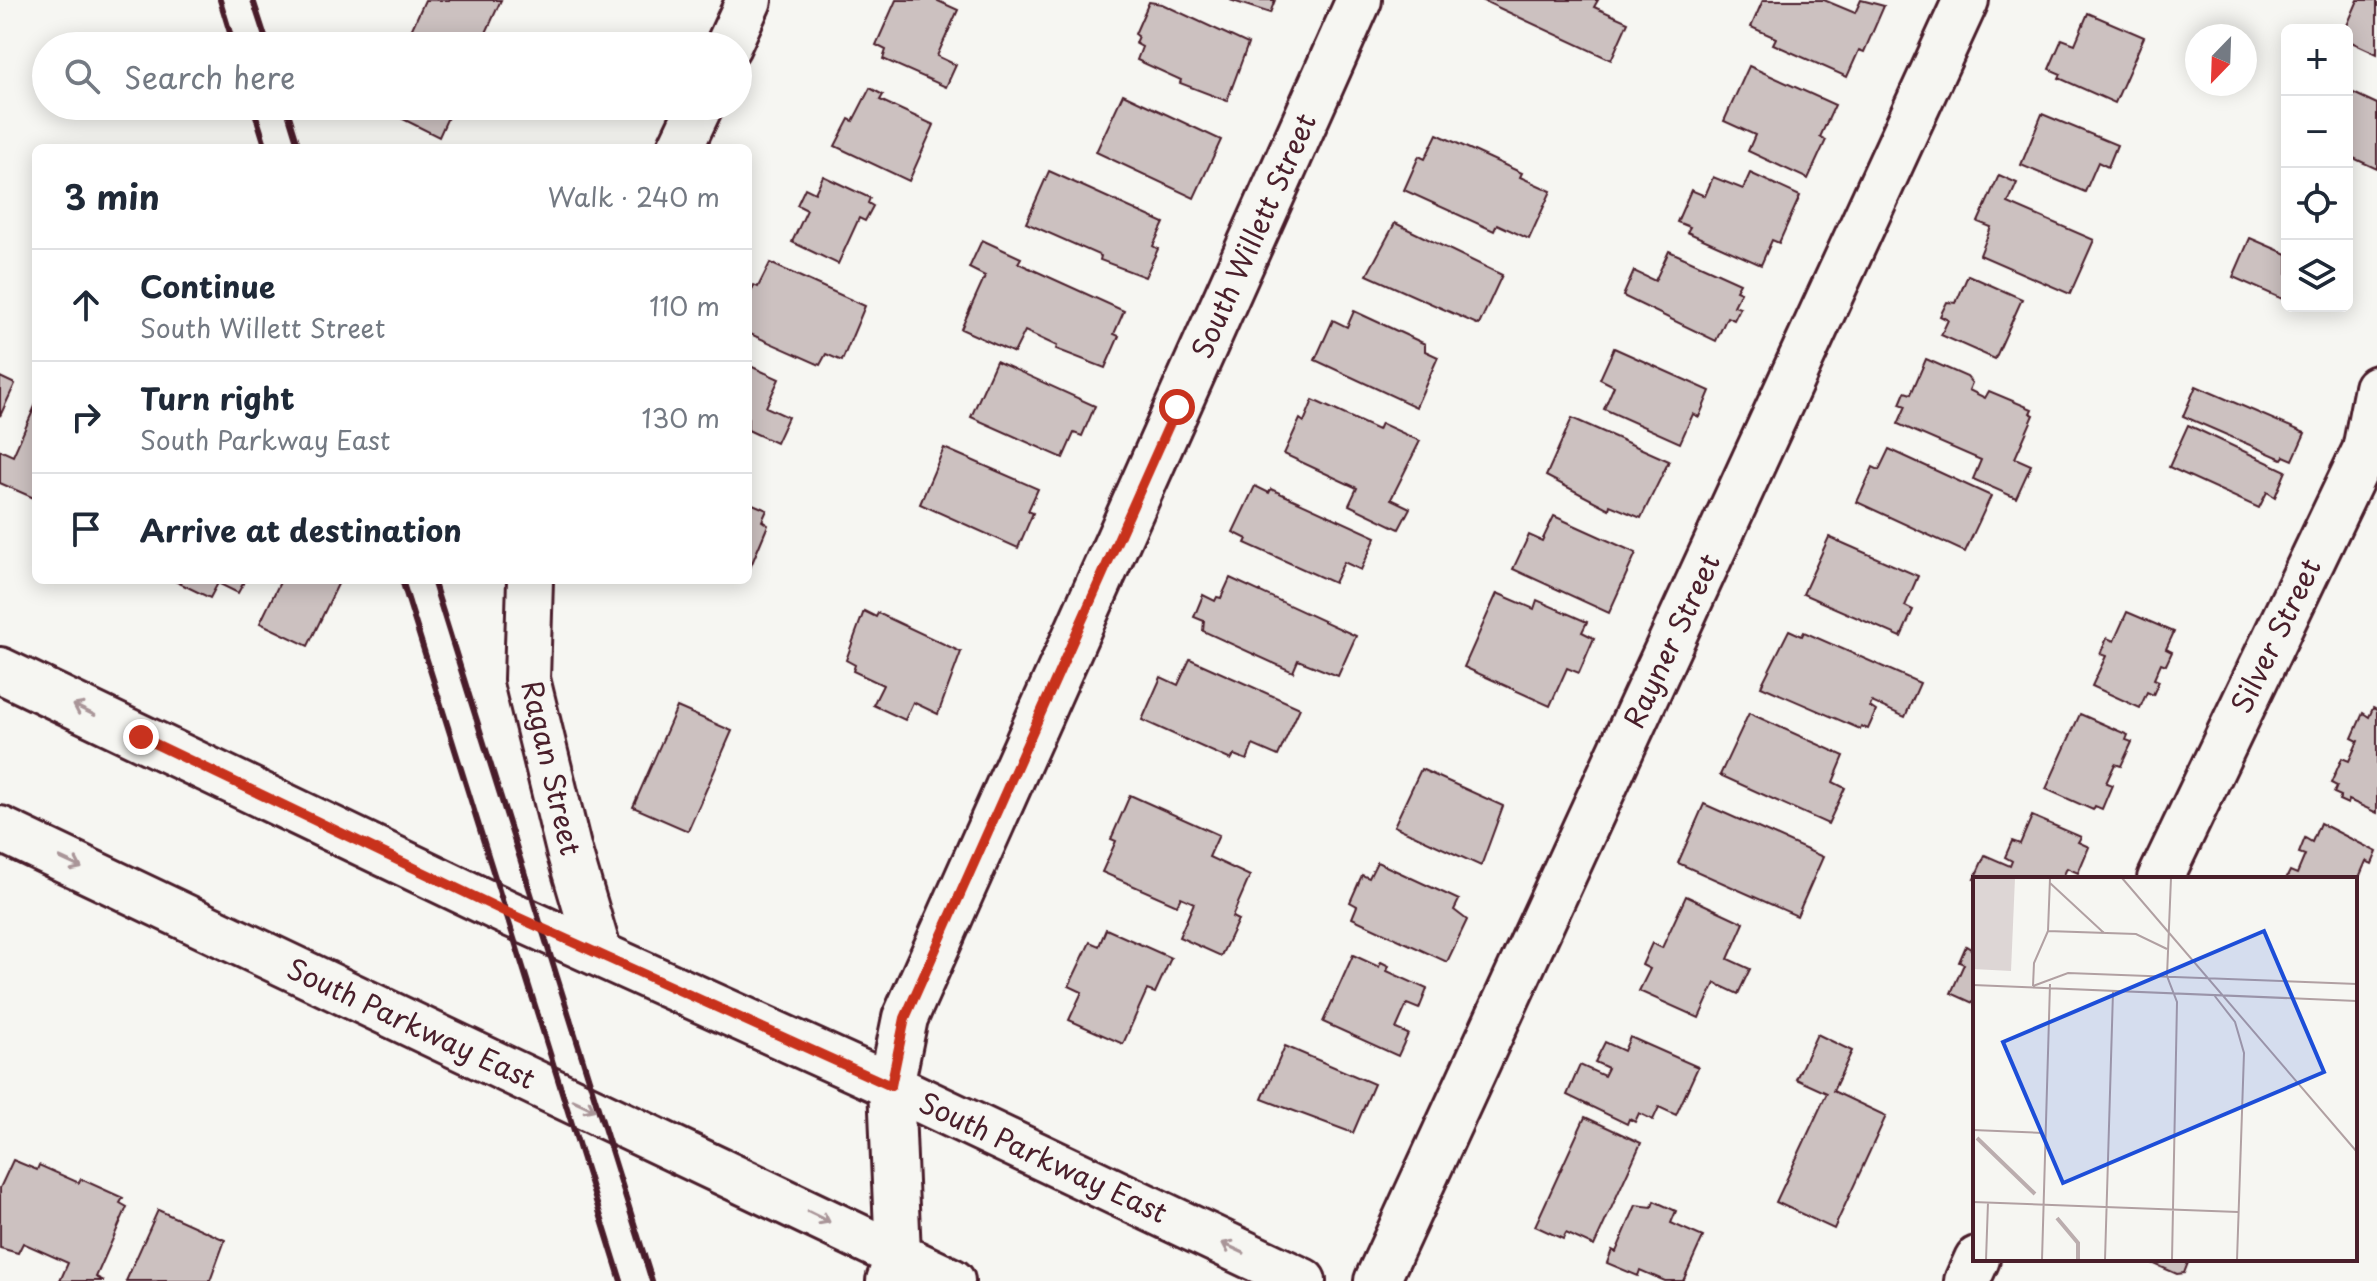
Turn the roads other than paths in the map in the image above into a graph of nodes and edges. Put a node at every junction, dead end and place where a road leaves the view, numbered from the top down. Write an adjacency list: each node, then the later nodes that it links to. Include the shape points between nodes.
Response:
1 (749, 0): 4 (street)
2 (1359, 0): 14 (street, South Willett Street, via 905,1018)
3 (1966, 0): 19 (street, Rayner Street)
4 (734, 32)
5 (693, 120): 6 (street)
6 (682, 144)
7 (2377, 388): 8 (street, Silver Street)
8 (2371, 453): 12 (street, Silver Street)
9 (530, 584): 13 (street, Ragan Street, via 527,679)
10 (0, 670): 13 (street, South Parkway East, one-way to 10)
11 (0, 829): 16 (street, South Parkway East, one-way to 16)
12 (2161, 877)
13 (599, 953): 14 (street, South Parkway East)
14 (891, 1086): 16 (street, South Willett Street); 18 (street, South Parkway East, one-way to 14)
15 (1976, 1261): 20 (street)
16 (893, 1268): 17 (street, South Parkway East)
17 (952, 1281)
18 (1303, 1281)
19 (1377, 1281)
20 (1967, 1281)

